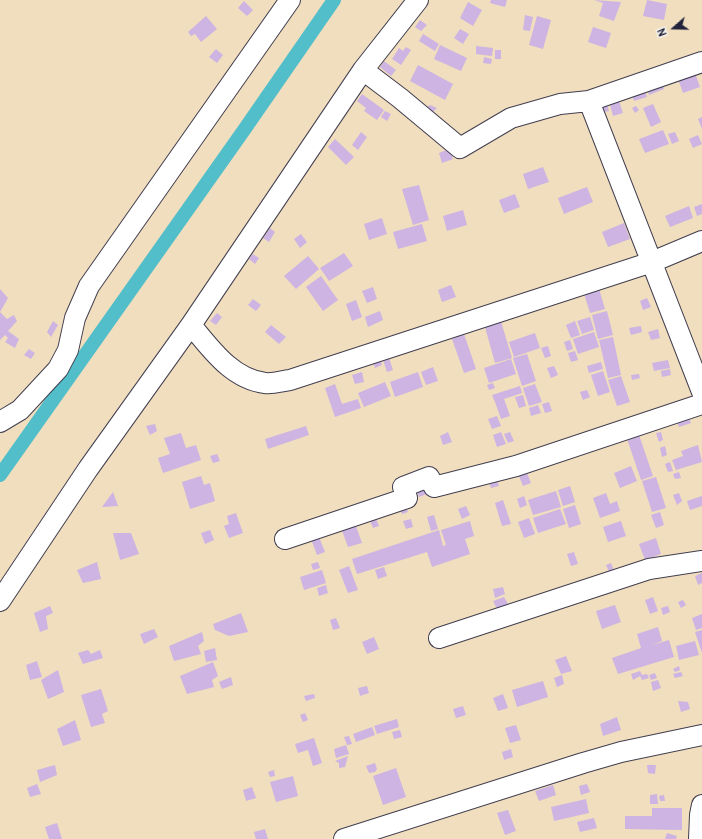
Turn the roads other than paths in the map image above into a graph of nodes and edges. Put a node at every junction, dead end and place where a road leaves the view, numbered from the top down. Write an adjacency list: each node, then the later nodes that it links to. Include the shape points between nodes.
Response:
1 (290, 0): 11 (street, via 89,286 75,318 68,350 58,369 20,410)
2 (418, 0): 4 (street)
3 (702, 62): 5 (street)
4 (363, 70): 5 (street, via 460,148 511,118 560,104); 8 (street)
5 (589, 101): 7 (street)
6 (702, 241): 7 (street)
7 (652, 262): 8 (street, via 290,380 267,384 250,380 223,362); 9 (street)
8 (191, 325): 14 (street, via 88,469)
9 (702, 392)
10 (702, 404): 12 (street, via 516,466 434,487 429,478 403,487 407,498)
11 (0, 422)
12 (284, 539)
13 (702, 561): 15 (street, via 649,569)
14 (0, 601)
15 (439, 638)
16 (702, 735): 18 (street, via 621,752 576,765)
17 (702, 805): 19 (street)
18 (344, 839)
19 (698, 839)

